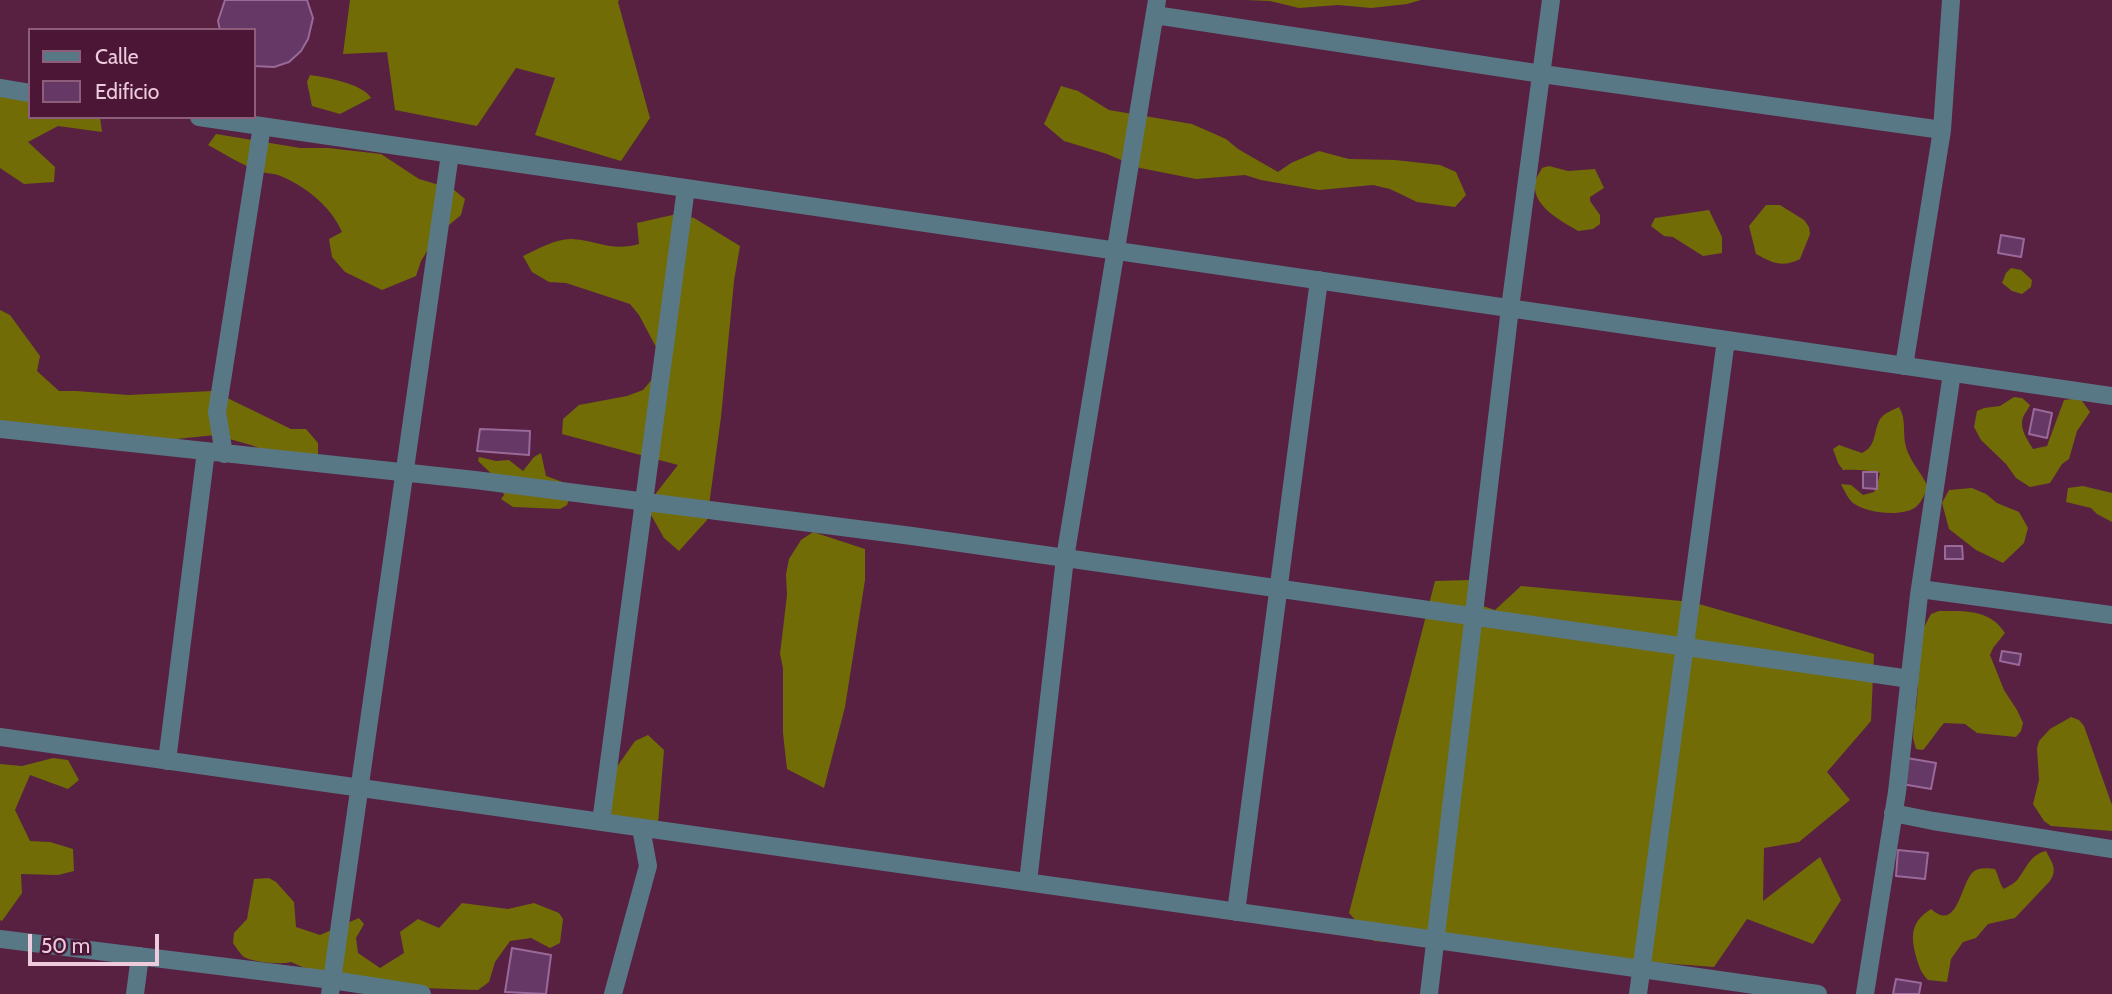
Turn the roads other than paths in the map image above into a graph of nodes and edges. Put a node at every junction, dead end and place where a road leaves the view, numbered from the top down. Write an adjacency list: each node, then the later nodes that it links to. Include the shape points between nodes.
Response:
1 (1551, 0): 4 (street)
2 (1951, 0): 9 (street)
3 (1156, 8): 4 (street); 12 (street)
4 (1542, 74): 9 (street); 14 (street)
5 (0, 88): 6 (street)
6 (28, 93)
7 (213, 119): 8 (street)
8 (262, 126): 10 (street); 21 (street, via 217,412)
9 (1942, 130): 16 (street)
10 (450, 154): 11 (street); 22 (street)
11 (686, 188): 12 (street); 23 (street)
12 (1116, 251): 13 (street); 24 (street)
13 (1320, 281): 14 (street); 25 (street)
14 (1510, 308): 15 (street); 28 (street)
15 (1726, 340): 16 (street); 29 (street)
16 (1904, 366): 17 (street)
17 (1952, 373): 18 (street); 26 (street)
18 (2112, 396)
19 (0, 429): 20 (street)
20 (206, 452): 21 (street); 32 (street)
21 (224, 454): 22 (street)
22 (404, 473): 23 (street); 33 (street)
23 (644, 502): 24 (street); 35 (street)
24 (1065, 558): 25 (street); 38 (street)
25 (1279, 588): 28 (street); 39 (street)
26 (1920, 589): 27 (street); 30 (street)
27 (2112, 615)
28 (1473, 616): 29 (street); 41 (street)
29 (1685, 647): 30 (street); 43 (street)
30 (1910, 679): 34 (street)
31 (0, 737): 32 (street)
32 (167, 761): 33 (street)
33 (359, 788): 35 (street); 44 (street)
34 (1893, 813): 37 (street); 51 (street)
35 (601, 822): 36 (street)
36 (641, 828): 38 (street); 47 (street, via 648,866)
37 (2112, 849)
38 (1028, 882): 39 (street)
39 (1237, 912): 41 (street)
40 (0, 939): 42 (street)
41 (1435, 940): 43 (street); 48 (street)
42 (141, 956): 44 (street); 45 (street)
43 (1642, 969): 49 (street); 50 (street)
44 (331, 987): 46 (street)
45 (135, 994)
46 (422, 994)
47 (613, 994)
48 (1429, 994)
49 (1638, 994)
50 (1818, 994)
51 (1865, 994)

